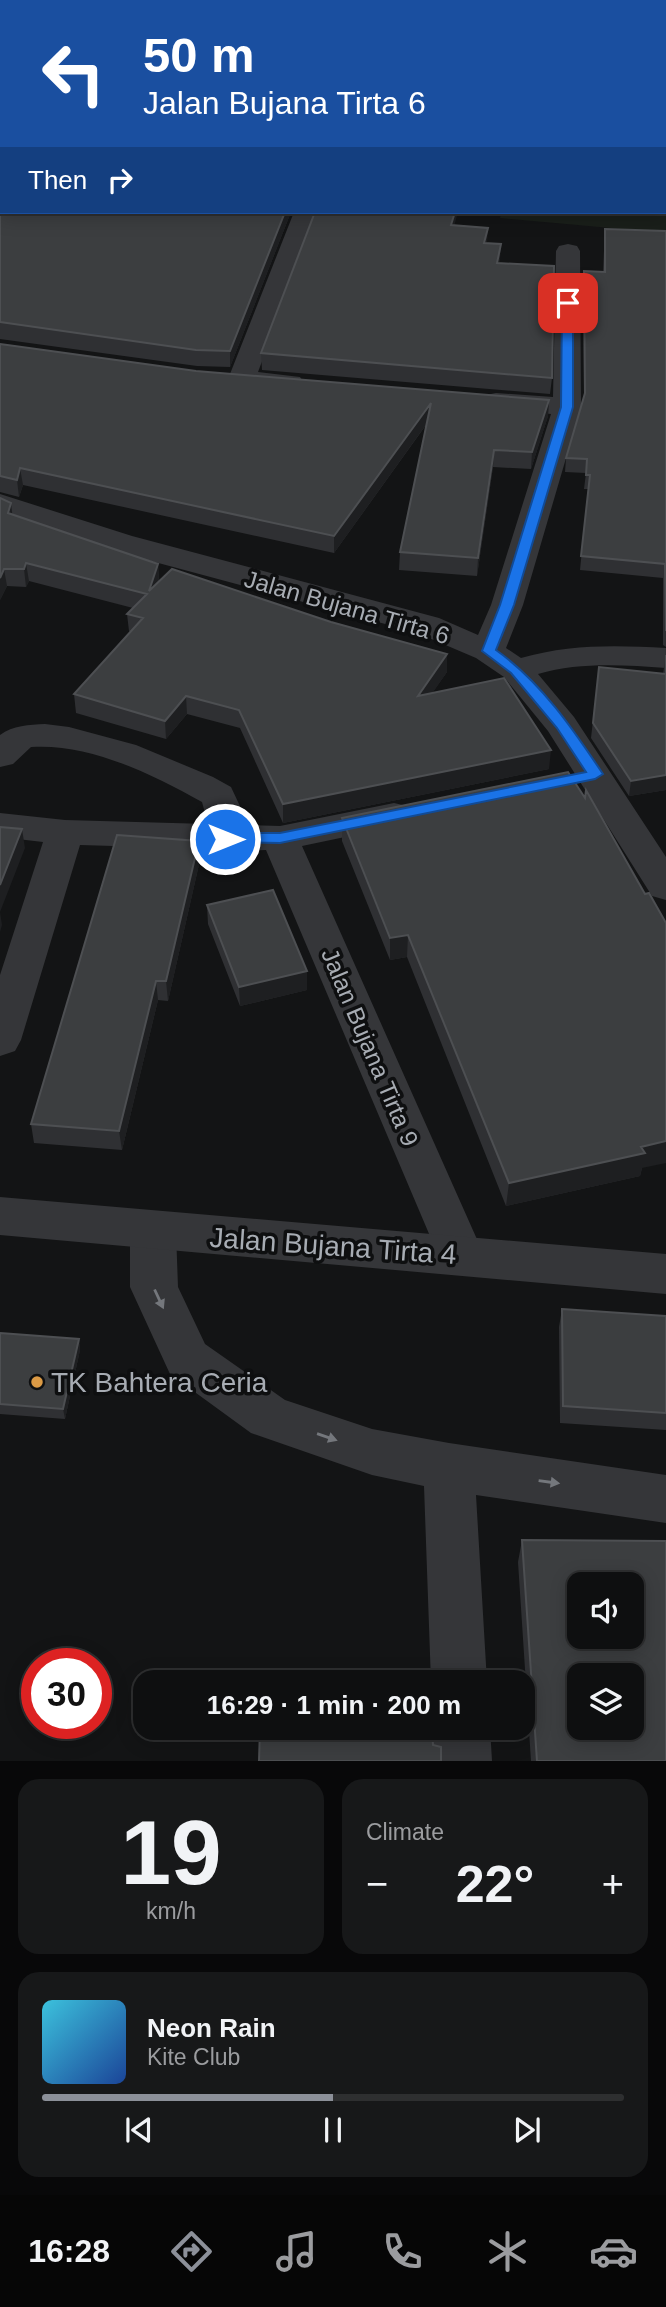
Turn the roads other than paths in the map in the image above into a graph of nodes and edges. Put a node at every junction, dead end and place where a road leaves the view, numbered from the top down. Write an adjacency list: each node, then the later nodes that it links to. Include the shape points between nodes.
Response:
1 (305, 214): 3 (street, via 231,378)
2 (568, 251): 5 (street)
3 (310, 385)
4 (472, 399): 5 (street)
5 (567, 407): 7 (street, via 507,605)
6 (0, 503): 7 (street, Jalan Bujana Tirta 6, via 121,543 427,625)
7 (488, 651): 9 (street, Jalan Bujana Tirta 6)
8 (666, 658): 9 (street, via 557,658)
9 (516, 670): 11 (street, Jalan Bujana Tirta 6)
10 (0, 756): 17 (street, via 21,737 45,734 71,737 141,760 218,795 227,819)
11 (595, 774): 12 (street); 18 (street, Jalan Bujana Tirta 6)
12 (557, 782)
13 (425, 809): 16 (street)
14 (0, 825): 15 (street)
15 (65, 832): 17 (street); 19 (street)
16 (280, 838): 17 (street); 22 (street, Jalan Bujana Tirta 9)
17 (225, 839)
18 (666, 887)
19 (0, 1040)
20 (0, 1216): 21 (street, Jalan Bujana Tirta 4)
21 (153, 1232): 22 (street, Jalan Bujana Tirta 4); 24 (street, one-way to 24, via 154,1287 187,1359 269,1417 372,1452)
22 (461, 1255): 23 (street, Jalan Bujana Tirta 4)
23 (666, 1274)
24 (449, 1467): 25 (street, one-way to 25); 26 (street)
25 (666, 1499)
26 (458, 1670)
27 (462, 1740): 28 (street)
28 (463, 1761)

